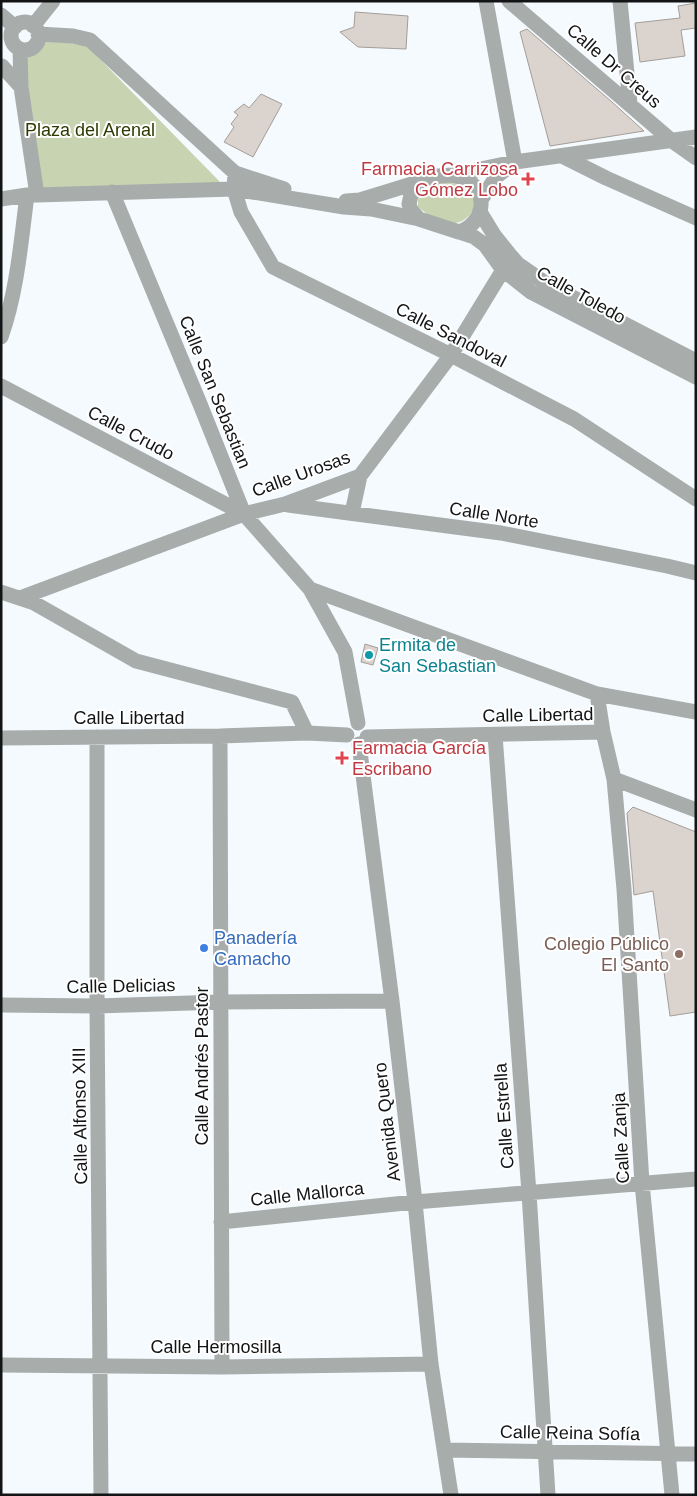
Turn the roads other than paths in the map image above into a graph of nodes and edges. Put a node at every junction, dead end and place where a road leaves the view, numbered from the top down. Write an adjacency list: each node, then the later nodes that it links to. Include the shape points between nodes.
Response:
1 (53, 1): 7 (street)
2 (486, 1): 16 (street)
3 (510, 1): 11 (street, Calle Dr Creus)
4 (620, 1): 11 (street)
5 (1, 15): 6 (street)
6 (15, 27): 7 (street, via 24,23); 8 (street, via 11,35 13,44)
7 (36, 30): 8 (street, via 37,42 32,48); 17 (street, via 90,40)
8 (18, 48): 9 (street); 10 (street)
9 (2, 66): 10 (street)
10 (21, 87): 21 (street)
11 (630, 104): 13 (street, Calle Dr Creus)
12 (696, 137): 13 (street)
13 (672, 141): 14 (street); 15 (street, Calle Dr Creus)
14 (562, 156): 16 (street); 24 (street)
15 (696, 158)
16 (515, 162): 18 (street); 23 (street, via 496,177)
17 (235, 173): 18 (street, via 297,194 340,202 360,200); 19 (street, Calle Sandoval)
18 (445, 176): 23 (street, via 465,178 470,182 477,190); 25 (street, via 411,196 411,210)
19 (234, 189): 20 (street); 25 (street); 29 (street, Calle Sandoval, via 241,212 273,267)
20 (112, 192): 21 (street); 37 (street, Calle San Sebastian)
21 (32, 195): 22 (street); 28 (street)
22 (1, 199)
23 (481, 206): 26 (street, via 473,224); 30 (street, Calle Toledo, via 494,235 518,264 545,283)
24 (696, 218)
25 (419, 219): 26 (street)
26 (459, 232): 27 (street, Calle Toledo, via 485,245)
27 (503, 270): 29 (street, Calle Urosas); 31 (street, Calle Toledo, via 531,292)
28 (1, 337)
29 (451, 355): 33 (street, Calle Urosas); 34 (street, Calle Sandoval, via 574,419)
30 (696, 362)
31 (696, 377)
32 (1, 386): 37 (street, Calle Crudo)
33 (360, 476): 35 (street, Calle Urosas); 36 (street)
34 (696, 499)
35 (284, 504): 36 (street, Calle Norte); 37 (street, Calle Urosas)
36 (352, 513): 38 (street, Calle Norte, via 501,533)
37 (244, 514): 39 (street, Calle San Sebastian); 41 (street, Calle Urosas)
38 (696, 573)
39 (310, 589): 42 (street); 50 (street, Calle San Sebastian, via 345,652 358,723 366,728)
40 (1, 592): 41 (street)
41 (20, 598): 45 (street, via 136,661 292,702)
42 (597, 694): 43 (street); 44 (street)
43 (696, 712)
44 (603, 732): 46 (street, Calle Libertad); 51 (street, Calle Libertad)
45 (307, 733): 48 (street, Calle Libertad); 50 (street, Calle Libertad)
46 (495, 735): 50 (street, Calle Libertad); 59 (street, Calle Estrella)
47 (97, 736): 48 (street, Calle Libertad); 49 (street, Calle Libertad); 56 (street, Calle Alfonso XIII)
48 (220, 736): 54 (street, Calle Andrés Pastor)
49 (1, 738)
50 (358, 739): 53 (street, Avenida Quero)
51 (614, 779): 52 (street); 58 (street, Calle Zanja)
52 (696, 810)
53 (392, 1001): 54 (street, Calle Delicias); 60 (street, Avenida Quero)
54 (220, 1002): 56 (street, Calle Delicias); 61 (street, Calle Andrés Pastor)
55 (1, 1005): 56 (street, Calle Delicias)
56 (97, 1006): 64 (street, Calle Alfonso XIII)
57 (696, 1179): 58 (street, Calle Mallorca)
58 (642, 1183): 59 (street, Calle Mallorca); 68 (street, Calle Zanja)
59 (529, 1193): 60 (street, Calle Mallorca); 67 (street, Calle Estrella)
60 (415, 1202): 61 (street, Calle Mallorca); 62 (street, Avenida Quero)
61 (221, 1222): 65 (street, Calle Andrés Pastor)
62 (431, 1364): 65 (street, Calle Hermosilla); 66 (street, Avenida Quero)
63 (1, 1366): 64 (street, Calle Hermosilla)
64 (101, 1366): 65 (street, Calle Hermosilla); 70 (street, Calle Alfonso XIII)
65 (222, 1366)
66 (444, 1450): 67 (street, Calle Reina Sofía); 71 (street, Avenida Quero)
67 (546, 1451): 68 (street, Calle Reina Sofía); 72 (street, Calle Estrella)
68 (668, 1453): 69 (street, Calle Reina Sofía); 73 (street, Calle Zanja)
69 (696, 1454)
70 (101, 1495)
71 (451, 1495)
72 (548, 1495)
73 (672, 1495)

